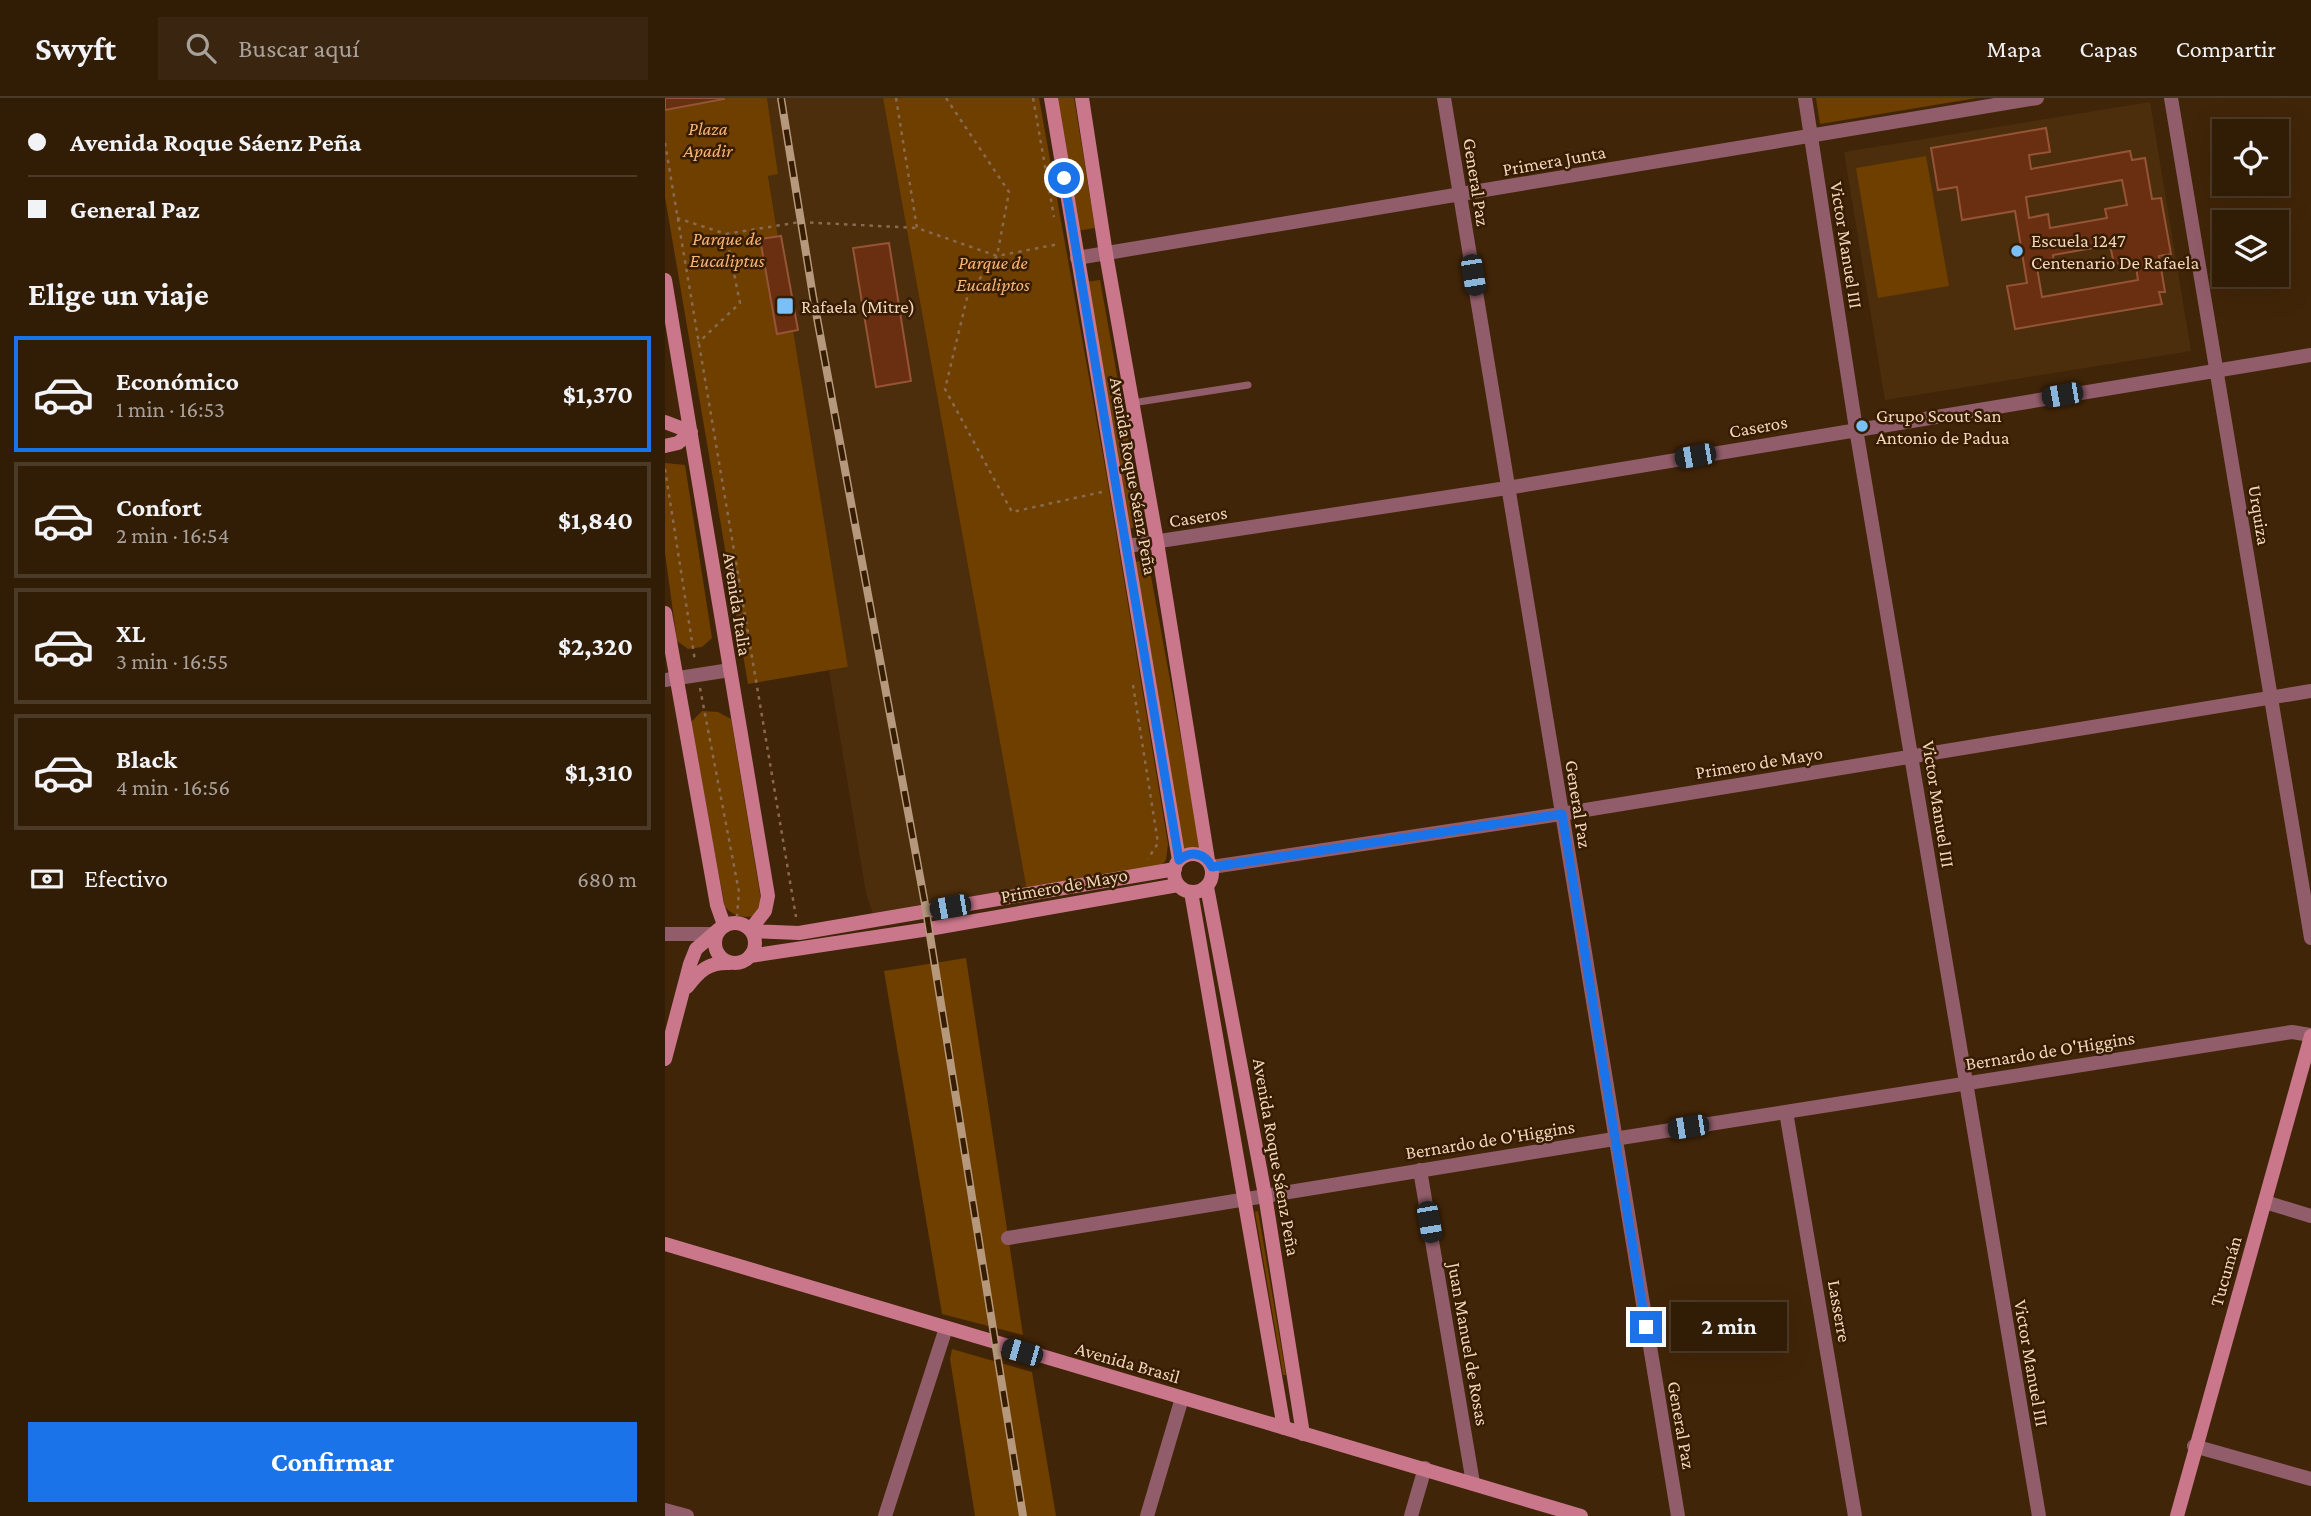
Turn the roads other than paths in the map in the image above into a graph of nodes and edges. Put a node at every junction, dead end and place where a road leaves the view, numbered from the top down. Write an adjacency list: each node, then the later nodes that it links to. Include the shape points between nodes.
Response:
1 (1051, 98): 10 (street, Avenida Roque Sáenz Peña)
2 (1082, 98): 9 (street, Avenida Roque Sáenz Peña)
3 (1444, 98): 8 (street, General Paz)
4 (1805, 98): 7 (street, Victor Manuel III)
5 (2037, 98): 7 (street, Primera Junta)
6 (2171, 98): 13 (street, Urquiza)
7 (1811, 136): 8 (street, Primera Junta); 17 (street, Victor Manuel III)
8 (1460, 195): 9 (street, Primera Junta); 20 (street, General Paz)
9 (1106, 254): 10 (street, Primera Junta); 15 (street, Avenida Roque Sáenz Peña)
10 (1077, 258): 22 (street, Avenida Roque Sáenz Peña)
11 (665, 280): 18 (street, Avenida Italia)
12 (2311, 355): 13 (street, Caseros)
13 (2217, 369): 17 (street, Caseros); 27 (street, Urquiza)
14 (1248, 384): 15 (lane)
15 (1131, 403): 21 (street, Avenida Roque Sáenz Peña)
16 (665, 422): 18 (street)
17 (1856, 429): 20 (street, Caseros); 28 (street, Victor Manuel III)
18 (691, 432): 19 (street, via 678,443); 24 (street, Avenida Italia)
19 (665, 446)
20 (1507, 488): 21 (street, Caseros); 29 (street, General Paz)
21 (1157, 542): 22 (street, Caseros); 31 (street, Avenida Roque Sáenz Peña)
22 (1127, 546): 30 (street, Avenida Roque Sáenz Peña)
23 (665, 612): 25 (street)
24 (730, 670): 25 (street); 39 (street, Avenida Italia, via 768,896 765,911)
25 (671, 679): 38 (street)
26 (2311, 691): 27 (street, Primero de Mayo)
27 (2270, 698): 28 (street, Primero de Mayo); 41 (street, Urquiza)
28 (1912, 757): 29 (street, Primero de Mayo); 51 (street, Victor Manuel III)
29 (1562, 814): 31 (street, Primero de Mayo); 55 (street, General Paz)
30 (1177, 864): 31 (street, via 1192,854 1203,856); 33 (street); 34 (street, Primero de Mayo)
31 (1210, 864): 32 (street, via 1212,877)
32 (1207, 887): 33 (street, via 1199,891); 36 (street, Avenida Roque Sáenz Peña)
33 (1184, 888): 35 (street, Primero de Mayo); 37 (street, Avenida Roque Sáenz Peña)
34 (1022, 895): 35 (street); 39 (street, Primero de Mayo, via 799,933)
35 (1025, 912): 42 (street, Primero de Mayo)
36 (1214, 923): 37 (street); 44 (street, Avenida Roque Sáenz Peña)
37 (1197, 926): 45 (street, Avenida Roque Sáenz Peña)
38 (723, 928): 39 (street); 40 (street); 43 (street, via 716,935 715,949); 46 (street, via 696,948)
39 (751, 931): 42 (street, via 755,943)
40 (665, 934)
41 (2311, 938)
42 (750, 956): 43 (street)
43 (730, 962): 46 (street, via 708,965)
44 (1221, 963): 45 (street); 47 (street, Avenida Roque Sáenz Peña)
45 (1204, 966): 48 (street, Avenida Roque Sáenz Peña)
46 (684, 991): 50 (street)
47 (1235, 1032): 48 (street); 52 (street, Avenida Roque Sáenz Peña)
48 (1216, 1034): 53 (street, Avenida Roque Sáenz Peña)
49 (2311, 1036): 51 (street, Bernardo de O'Higgins, via 2292,1032); 59 (street, Tucumán)
50 (665, 1059)
51 (1965, 1083): 54 (street, Bernardo de O'Higgins); 79 (street, Victor Manuel III)
52 (1247, 1096): 53 (street); 57 (street, Avenida Roque Sáenz Peña)
53 (1227, 1099): 58 (street, Avenida Roque Sáenz Peña)
54 (1786, 1112): 55 (street, Bernardo de O'Higgins); 78 (street, Lasserre)
55 (1614, 1139): 56 (street, Bernardo de O'Higgins); 77 (street, General Paz)
56 (1420, 1170): 57 (street, Bernardo de O'Higgins); 70 (street, Juan Manuel de Rosas)
57 (1265, 1195): 58 (street, Bernardo de O'Higgins); 66 (street, Avenida Roque Sáenz Peña)
58 (1245, 1199): 61 (street, Bernardo de O'Higgins); 65 (street, Avenida Roque Sáenz Peña)
59 (2265, 1202): 60 (street); 67 (street, Tucumán)
60 (2311, 1216)
61 (1008, 1238)
62 (665, 1244): 63 (street, Avenida Brasil)
63 (946, 1328): 64 (street, Avenida Brasil); 73 (street)
64 (1182, 1398): 65 (street, Avenida Brasil); 74 (street)
65 (1284, 1428): 66 (street, Avenida Brasil)
66 (1303, 1434): 68 (street, Avenida Brasil)
67 (2195, 1446): 69 (street); 80 (street, Tucumán)
68 (1426, 1468): 70 (street, Avenida Brasil); 75 (street)
69 (2311, 1479)
70 (1473, 1482): 76 (street, Avenida Brasil)
71 (665, 1510): 72 (street)
72 (687, 1516)
73 (885, 1516)
74 (1146, 1516)
75 (1411, 1516)
76 (1581, 1516)
77 (1678, 1516)
78 (1855, 1516)
79 (2039, 1516)
80 (2176, 1516)

